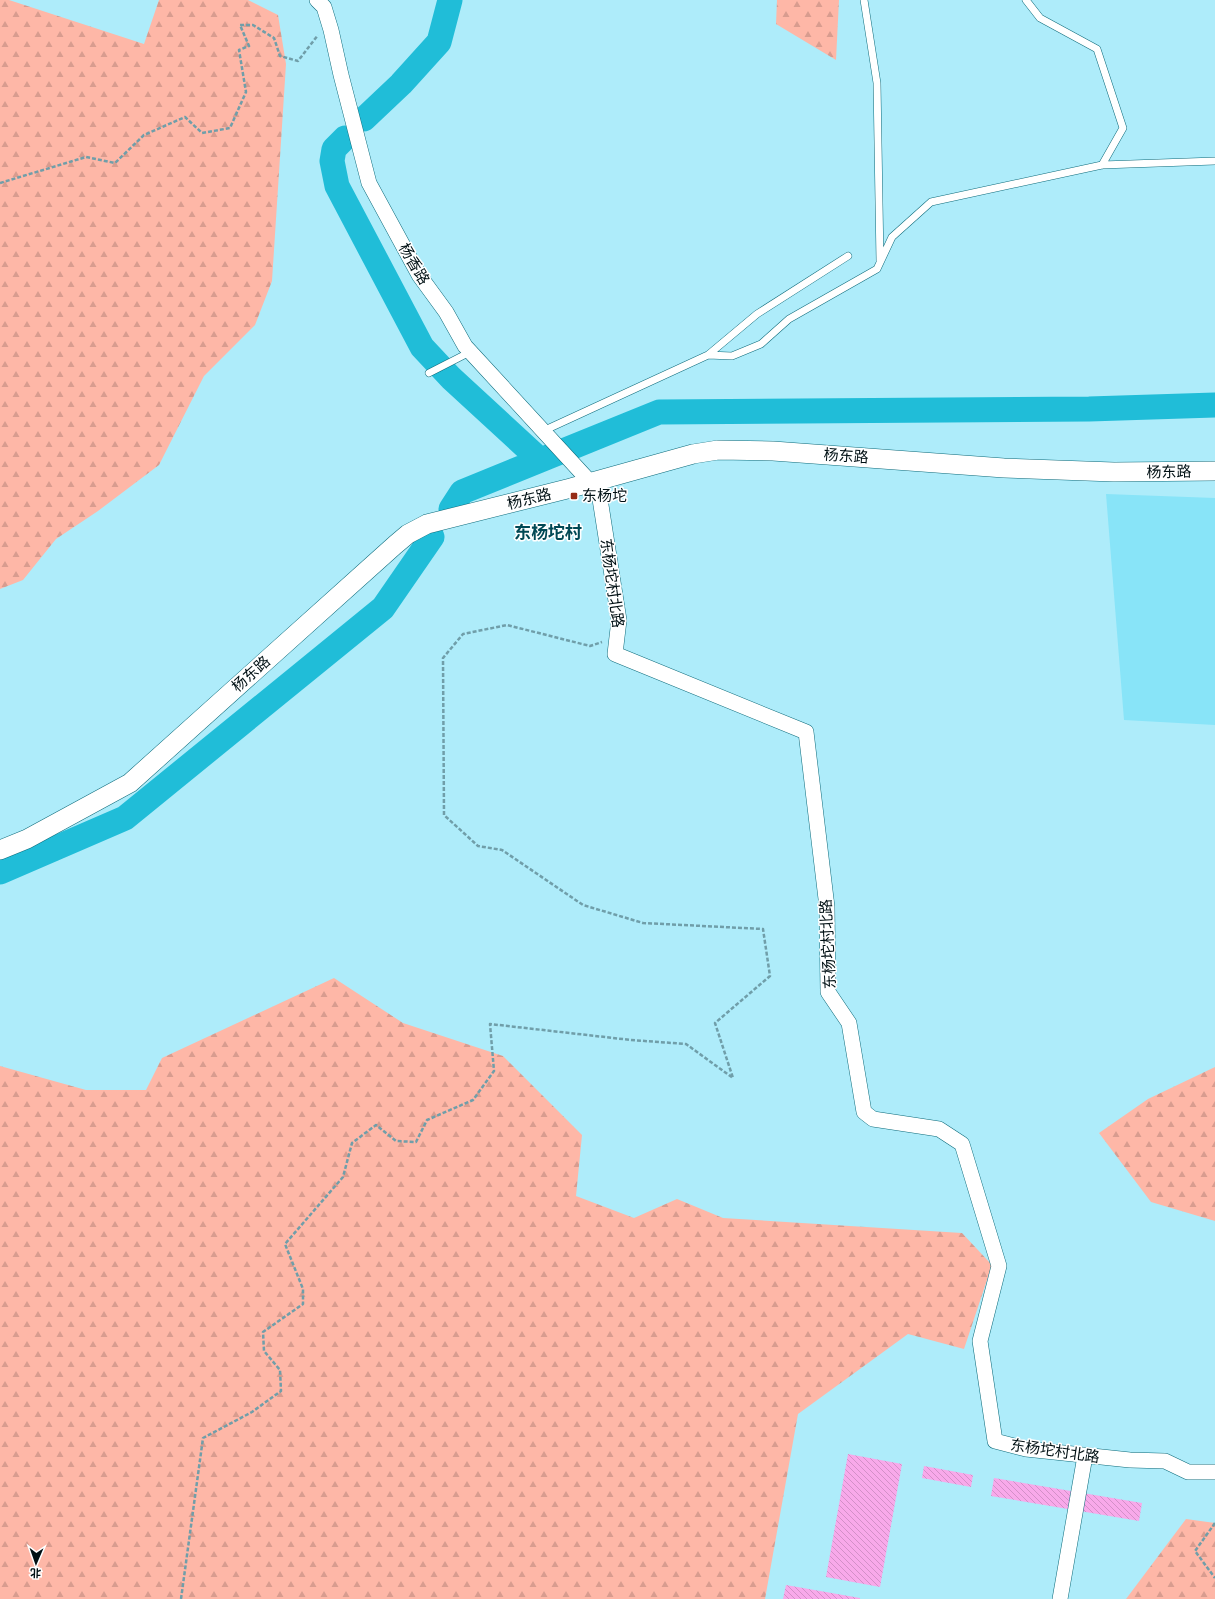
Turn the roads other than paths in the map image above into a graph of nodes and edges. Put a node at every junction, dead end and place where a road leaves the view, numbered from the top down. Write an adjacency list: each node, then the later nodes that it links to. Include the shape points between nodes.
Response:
1 (317, 0): 8 (street, 杨香路, via 324,8 331,30 369,183 419,275 446,312)
2 (864, 0): 7 (lane, via 877,83)
3 (1026, 0): 5 (lane, via 1040,18 1097,49 1123,128)
4 (1215, 161): 5 (lane)
5 (1102, 165): 7 (lane, via 931,202 892,237)
6 (848, 256): 9 (lane, via 758,314)
7 (880, 264): 9 (lane, via 877,269 789,319 761,344 732,356)
8 (470, 352): 10 (lane); 11 (street, 杨香路)
9 (708, 355): 11 (lane)
10 (429, 373)
11 (546, 435): 13 (street, 杨香路)
12 (1215, 471): 13 (street, 杨东路, via 1114,472 1004,468 773,450 718,450)
13 (585, 477): 14 (street, 杨东路, via 427,524 408,534 130,783 27,839); 15 (street, 东杨坨村北路, via 600,499 619,620 615,654 806,732 828,907 828,992 849,1024 864,1112 873,1119 939,1129 962,1144 999,1266 980,1341 995,1441 1026,1449)
14 (0, 850)
15 (1085, 1456): 16 (street, 东杨坨村北路, via 1165,1461 1188,1472); 17 (street)
16 (1215, 1472)
17 (1060, 1599)

